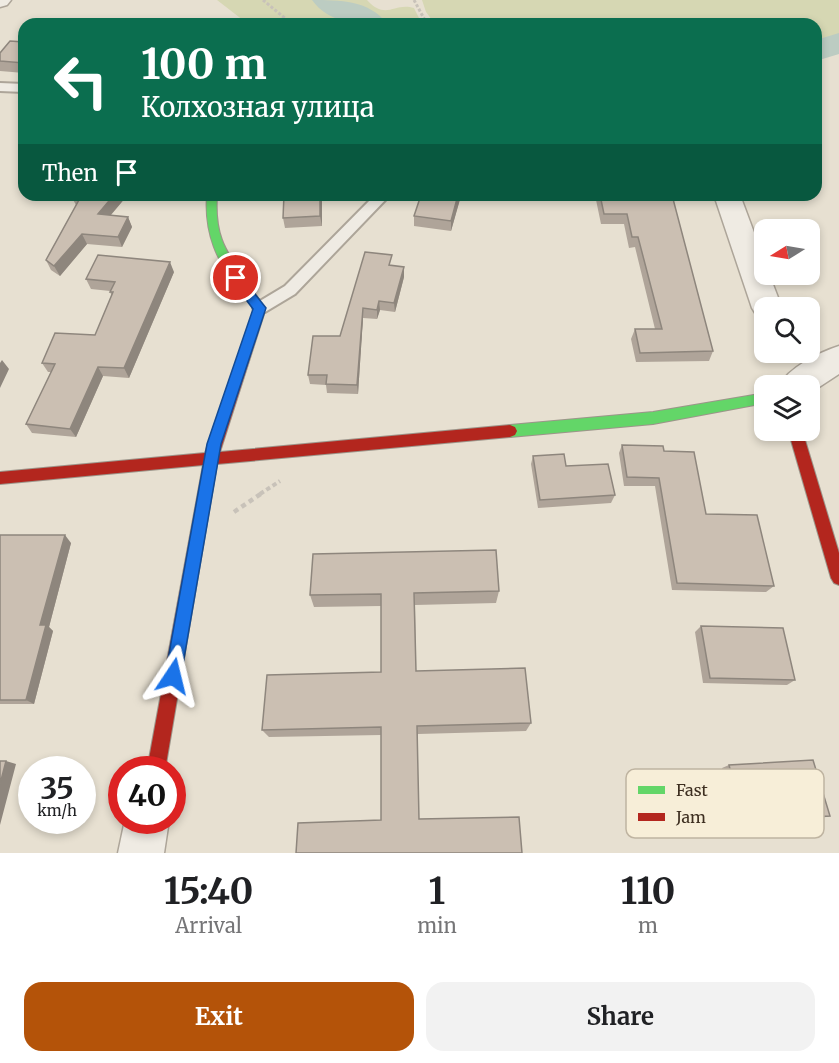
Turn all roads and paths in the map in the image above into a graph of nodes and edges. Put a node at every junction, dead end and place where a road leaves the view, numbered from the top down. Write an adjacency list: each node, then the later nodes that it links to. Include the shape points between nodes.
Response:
1 (263, 0): 3 (path)
2 (414, 0): 4 (path)
3 (285, 18)
4 (424, 18)
5 (0, 87): 6 (lane)
6 (18, 88)
7 (212, 201): 11 (street, via 211,225 224,263)
8 (377, 201): 11 (lane, via 290,290)
9 (729, 201): 10 (street)
10 (763, 297)
11 (260, 308): 16 (street)
12 (822, 359): 13 (street)
13 (806, 375)
14 (754, 400): 16 (street, via 653,418)
15 (798, 441): 20 (street)
16 (211, 459): 17 (street); 19 (street)
17 (0, 478)
18 (284, 479): 19 (path)
19 (198, 535): 21 (street)
20 (839, 578)
21 (159, 756)
22 (144, 834): 23 (street)
23 (141, 853)

